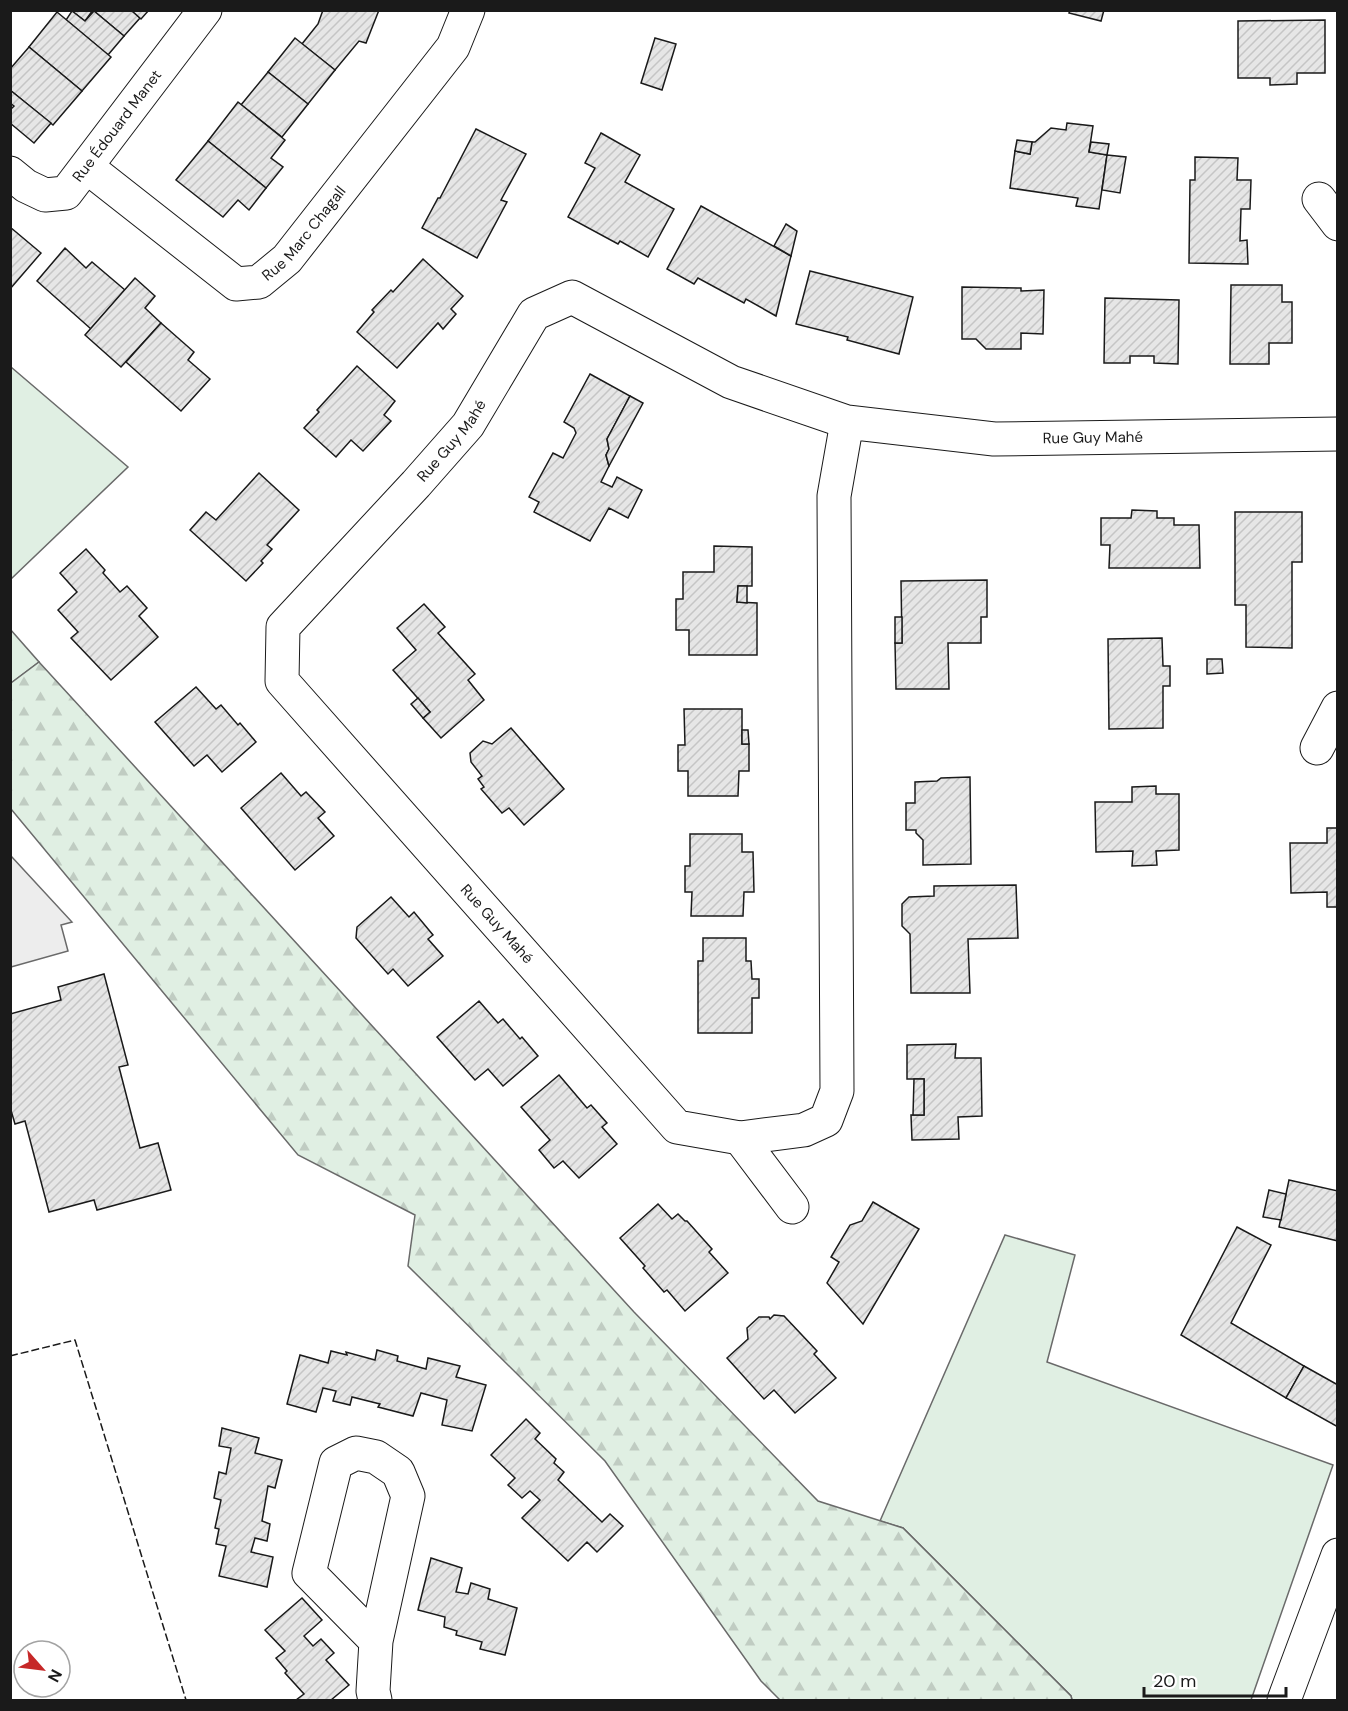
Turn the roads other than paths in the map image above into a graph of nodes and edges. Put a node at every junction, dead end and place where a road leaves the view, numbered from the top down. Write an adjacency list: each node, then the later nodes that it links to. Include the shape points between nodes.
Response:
1 (205, 10): 3 (street, Rue Édouard Manet)
2 (468, 10): 3 (street, Rue Marc Chagall, via 453,47 287,259 259,282 236,284)
3 (87, 167): 4 (street, Rue Édouard Manet, via 66,193 45,195)
4 (10, 173)
5 (847, 422): 6 (street, Rue Guy Mahé, via 994,439); 9 (street, Rue Guy Mahé, via 834,495 837,1091 826,1120 804,1130); 9 (street, Rue Guy Mahé, via 732,382 572,297 534,314 468,425 283,627 282,681 669,1119 677,1127)
6 (1338, 434)
7 (1338, 708): 8 (street)
8 (1317, 748)
9 (740, 1138): 10 (street)
10 (792, 1207)
11 (1338, 1555): 14 (street)
12 (376, 1641): 12 (street, via 309,1573 336,1463 356,1453 376,1457 398,1472 408,1496); 13 (street)
13 (375, 1701)
14 (1284, 1701)

